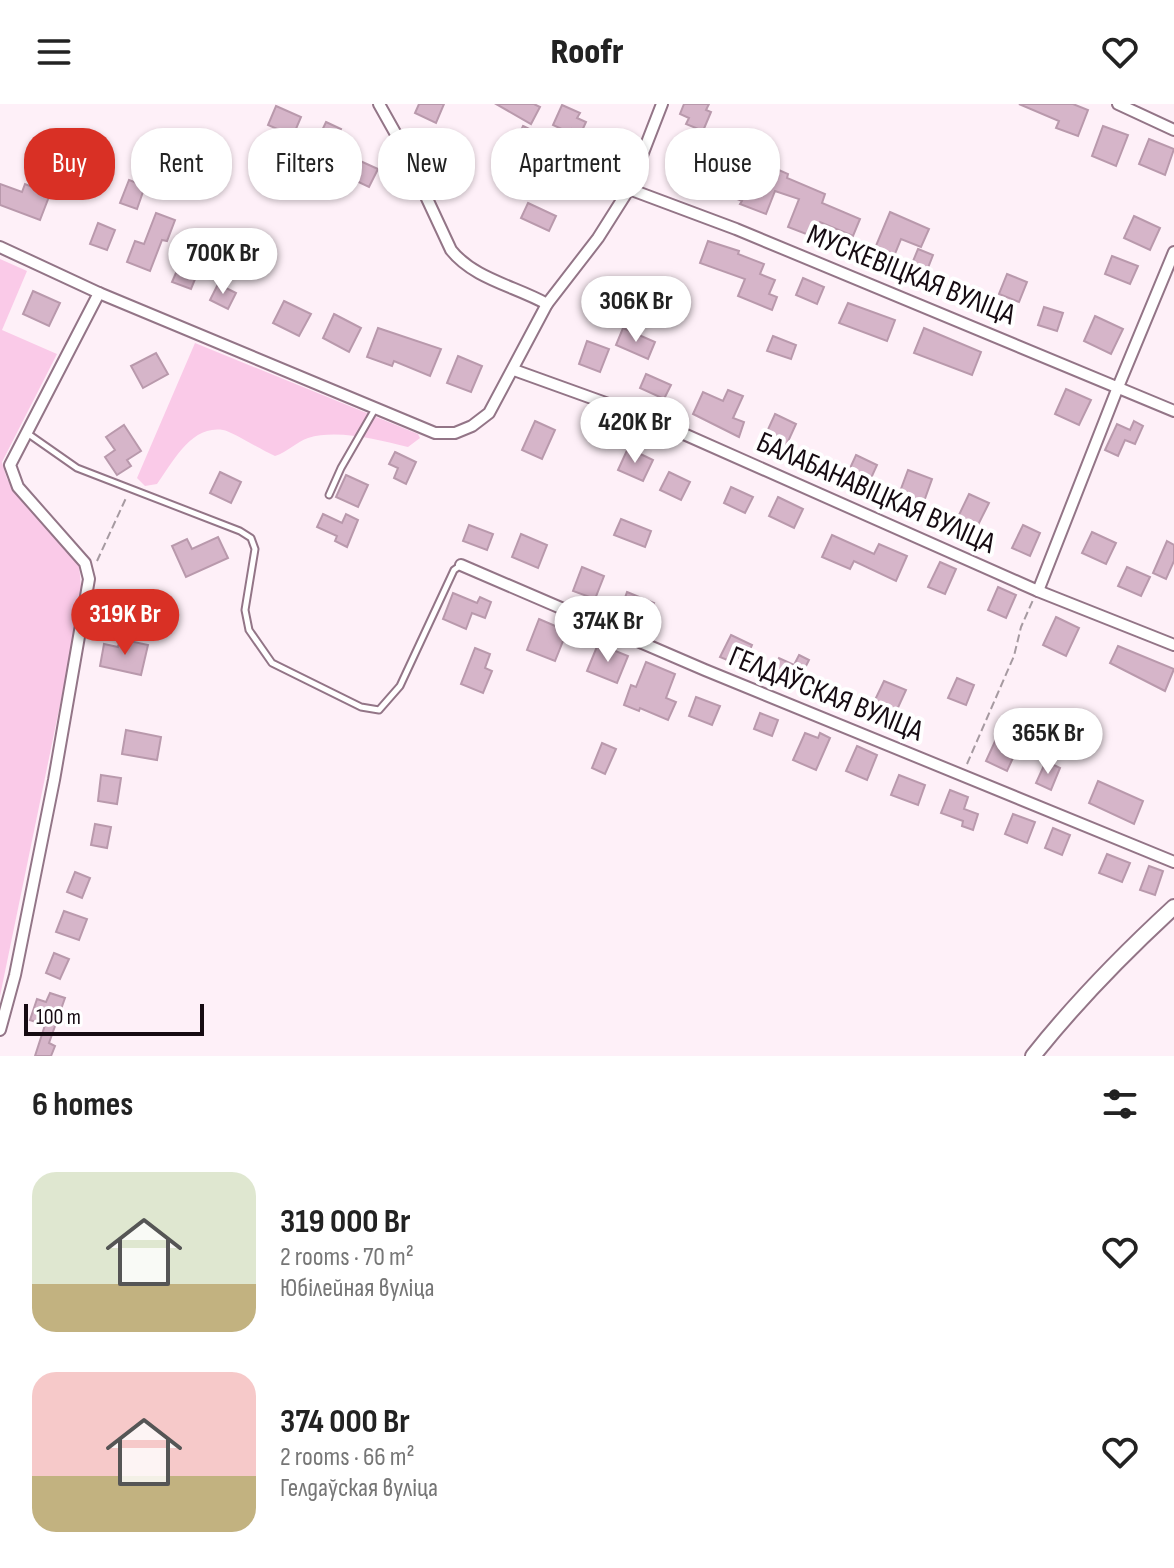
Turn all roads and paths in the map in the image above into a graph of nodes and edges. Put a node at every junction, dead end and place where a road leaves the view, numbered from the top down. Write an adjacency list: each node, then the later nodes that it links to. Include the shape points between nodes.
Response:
1 (662, 104): 5 (street)
2 (1118, 104): 4 (street)
3 (382, 105): 11 (street, via 456,256 474,271)
4 (1174, 130)
5 (649, 137)
6 (649, 196): 13 (street, МУСКЕВІЦКАЯ ВУЛІЦА)
7 (622, 200): 11 (street)
8 (0, 247): 10 (street)
9 (1174, 252): 13 (street)
10 (99, 293): 14 (street); 16 (street)
11 (547, 304): 12 (street)
12 (514, 370): 14 (street, via 489,413 455,433 435,433); 21 (street, БАЛАБАНАВІЦКАЯ ВУЛІЦА, via 650,419)
13 (1118, 387): 15 (street, МУСКЕВІЦКАЯ ВУЛІЦА); 21 (street)
14 (375, 408): 18 (lane)
15 (1174, 411)
16 (26, 433): 17 (lane, via 77,468); 20 (street, via 10,465 12,475 85,563)
17 (130, 490): 19 (lane, via 251,538 255,549 245,610 249,630 272,663 361,707 379,710 400,686); 20 (path)
18 (329, 495)
19 (461, 565): 23 (street, ГЕЛДАЎСКАЯ ВУЛІЦА)
20 (89, 579): 26 (street, via 54,780)
21 (1038, 591): 22 (street, БАЛАБАНАВІЦКАЯ ВУЛІЦА); 23 (path)
22 (1174, 645)
23 (962, 776): 24 (street, ГЕЛДАЎСКАЯ ВУЛІЦА)
24 (1174, 862)
25 (1174, 907): 27 (street, via 1083,996)
26 (0, 1030)
27 (1033, 1056)

